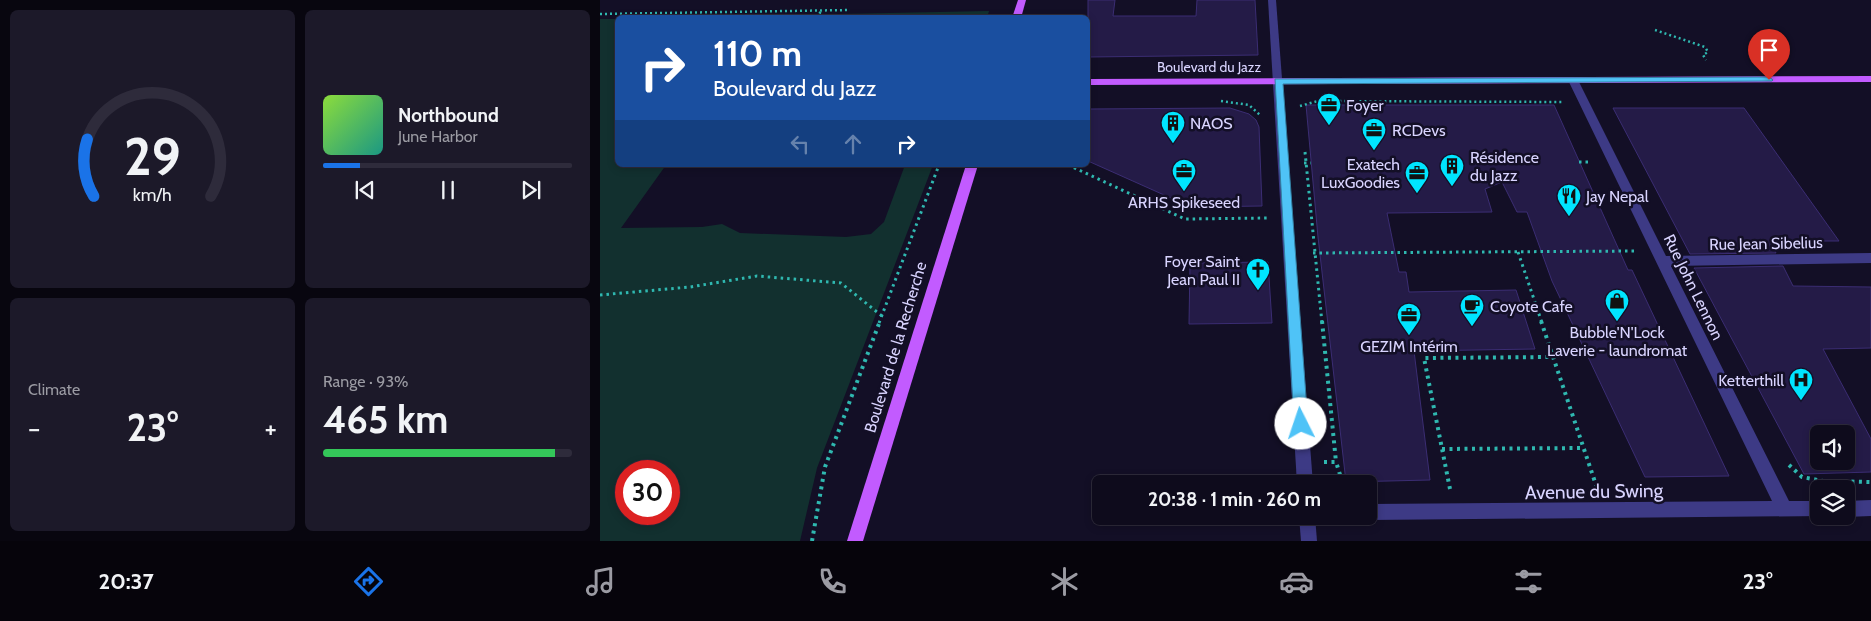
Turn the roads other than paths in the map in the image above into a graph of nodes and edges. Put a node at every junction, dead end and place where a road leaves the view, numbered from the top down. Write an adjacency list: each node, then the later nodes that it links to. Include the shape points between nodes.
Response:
1 (1022, 0): 3 (main road)
2 (1272, 0): 5 (street)
3 (1017, 15)
4 (1573, 80): 5 (main road, Boulevard du Jazz); 6 (main road, Boulevard du Jazz); 9 (street, Rue John Lennon)
5 (1278, 81): 7 (main road, Boulevard du Jazz); 11 (street)
6 (1869, 81)
7 (1090, 82)
8 (971, 167): 18 (main road, Boulevard de la Recherche)
9 (1659, 256): 10 (street, Rue Jean Sibelius); 13 (street, Rue John Lennon)
10 (1871, 258)
11 (1304, 475)
12 (1871, 508): 15 (street)
13 (1784, 509): 14 (street, Avenue du Swing); 16 (street, Avenue du Swing)
14 (1810, 509)
15 (1855, 509)
16 (1377, 512)
17 (1308, 525): 19 (street)
18 (856, 541)
19 (1309, 541)

